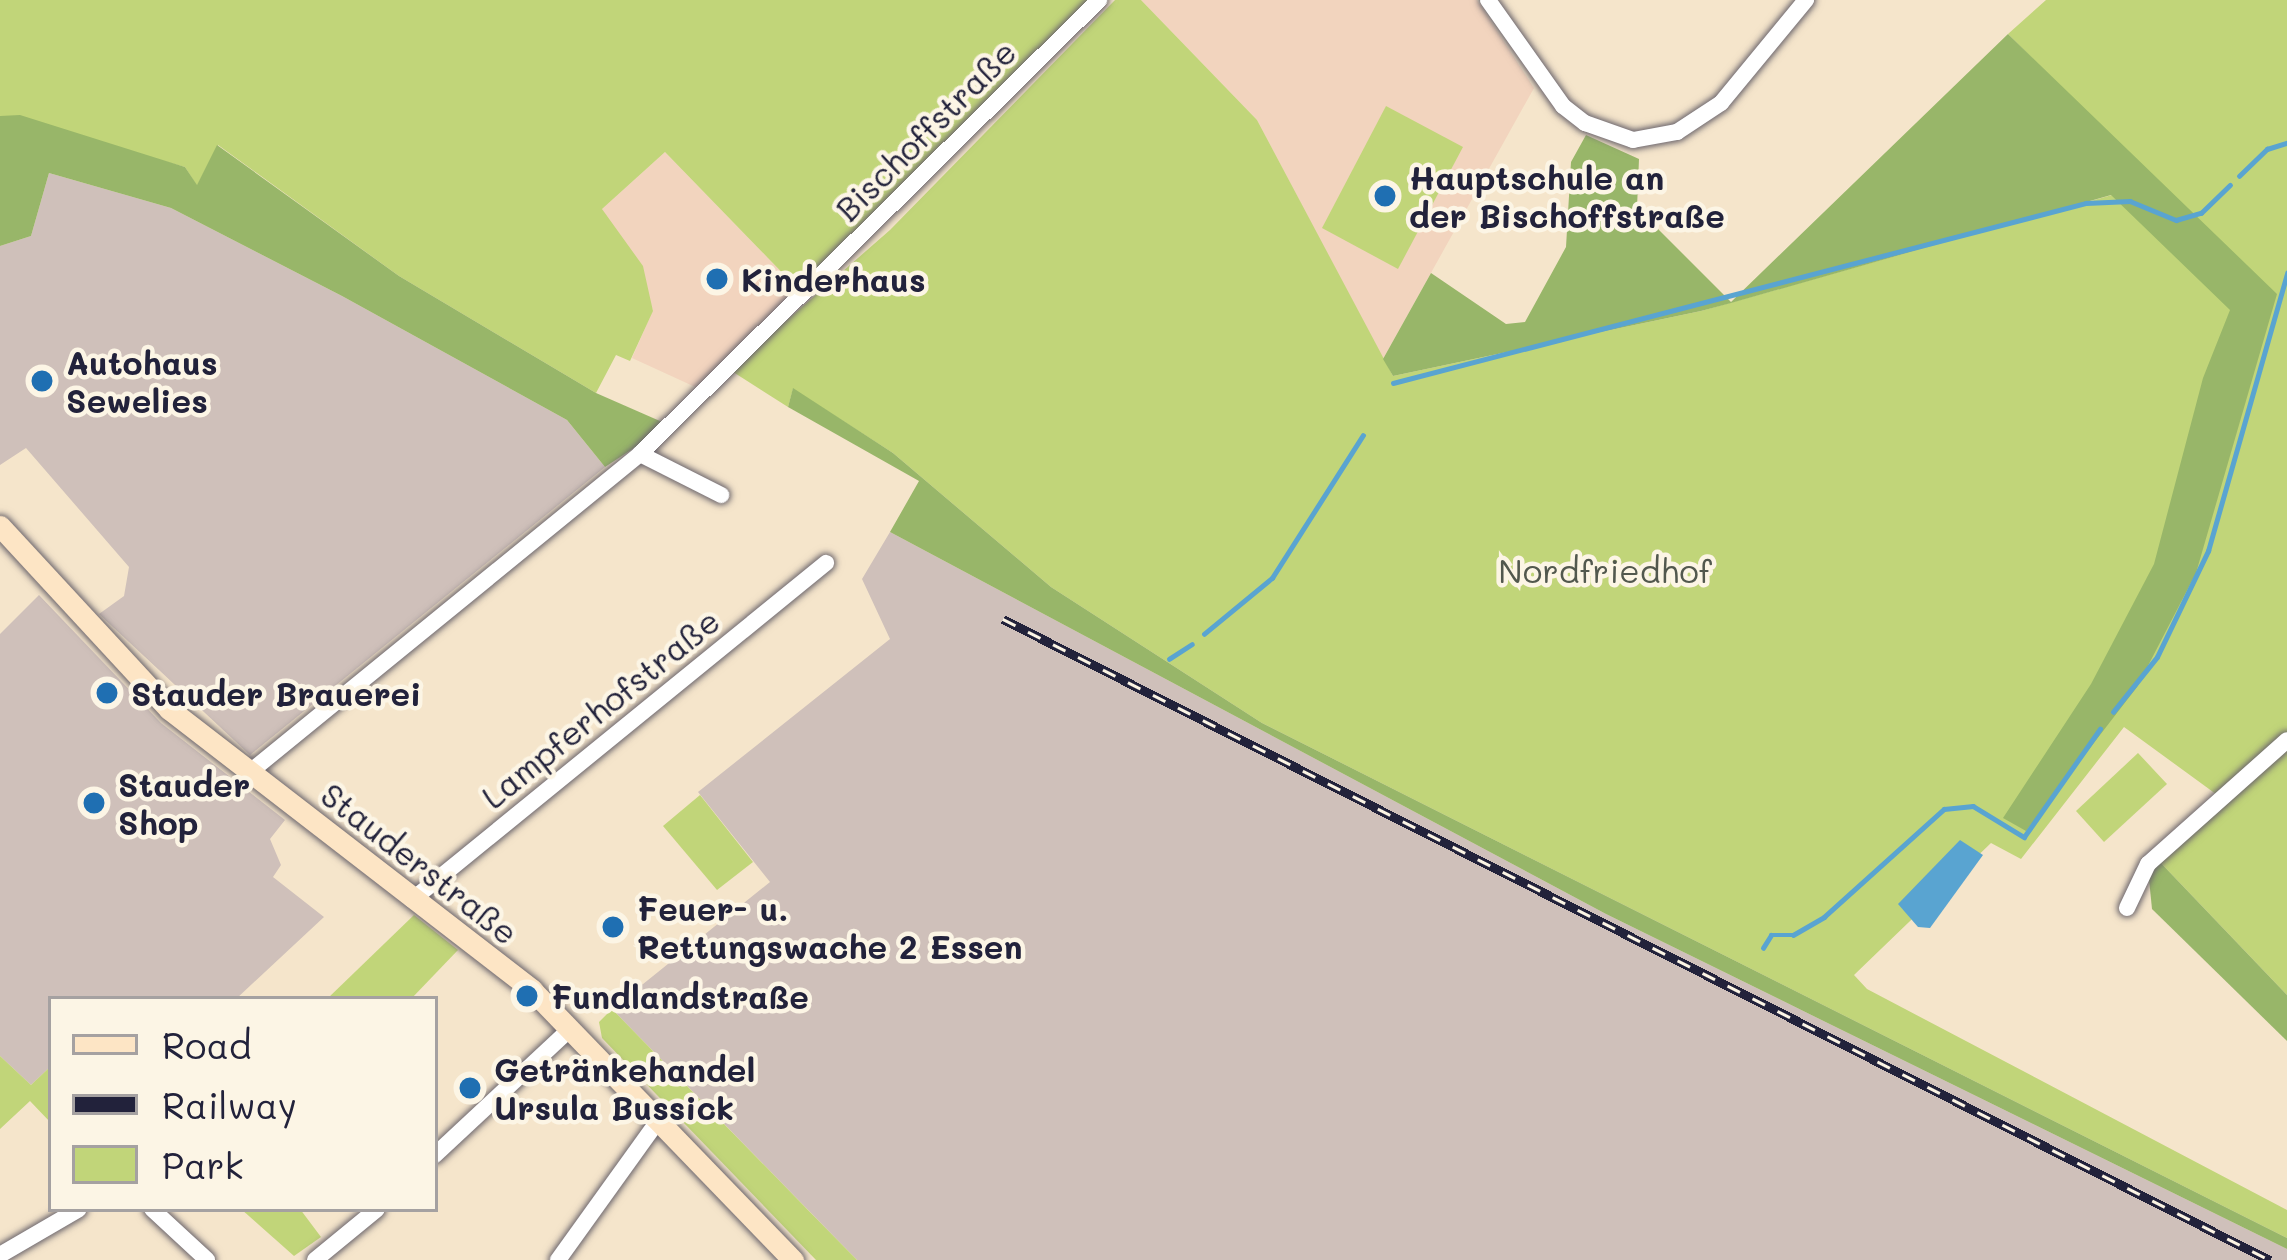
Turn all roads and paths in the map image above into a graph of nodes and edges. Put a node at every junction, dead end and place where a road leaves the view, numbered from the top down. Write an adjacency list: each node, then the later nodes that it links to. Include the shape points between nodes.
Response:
1 (1099, 0): 4 (street, Bischoffstraße)
2 (1488, 0): 3 (street, via 1563,106 1634,140 1676,132 1721,103)
3 (1806, 0)
4 (640, 454): 5 (street); 9 (street, Bischoffstraße)
5 (721, 495)
6 (0, 526): 9 (main road, Stauderstraße, via 128,671)
7 (826, 563): 10 (street, Lampferhofstraße)
8 (2287, 740): 11 (street, via 2148,865)
9 (250, 772): 10 (main road, Stauderstraße)
10 (412, 900): 12 (main road, Stauderstraße)
11 (2127, 908)
12 (571, 1028): 13 (main road, Stauderstraße); 14 (street)
13 (658, 1121): 21 (street); 22 (main road, Stauderstraße)
14 (438, 1152)
15 (74, 1212): 18 (street)
16 (155, 1212): 19 (street)
17 (373, 1212): 20 (street)
18 (0, 1255)
19 (207, 1260)
20 (315, 1260)
21 (558, 1260)
22 (793, 1260)

